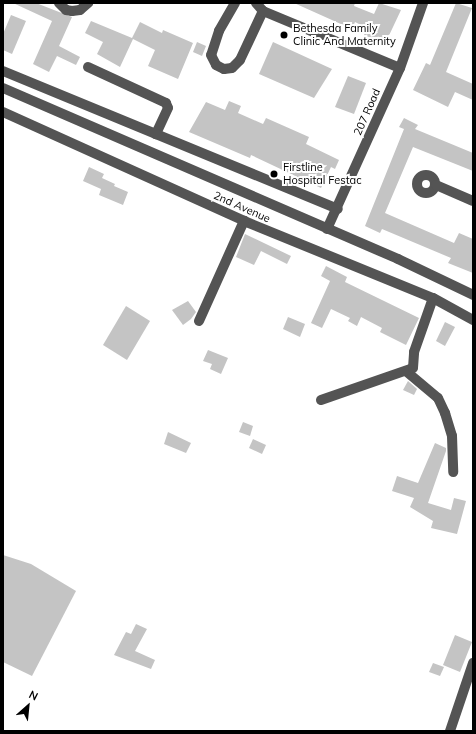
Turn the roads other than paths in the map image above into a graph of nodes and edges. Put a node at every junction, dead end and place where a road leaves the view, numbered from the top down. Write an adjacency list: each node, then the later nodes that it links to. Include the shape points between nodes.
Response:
1 (59, 3): 2 (street, via 66,10 72,11 80,10)
2 (88, 3)
3 (235, 3): 5 (street, via 219,31 211,55 216,65 224,69 232,68 240,60)
4 (423, 3): 7 (street, 207 Road)
5 (260, 7): 7 (street)
6 (88, 67): 11 (street, via 166,103 168,108)
7 (400, 68): 14 (street, 207 Road)
8 (3, 71): 11 (street)
9 (3, 88): 16 (street, 2nd Avenue)
10 (3, 112): 15 (street, 2nd Avenue)
11 (156, 134): 14 (street)
12 (436, 185): 13 (street)
13 (473, 202)
14 (338, 209): 16 (street, 207 Road)
15 (244, 221): 18 (street, 2nd Avenue); 20 (street)
16 (327, 229): 17 (street, 2nd Avenue)
17 (473, 295)
18 (433, 298): 19 (street, 2nd Avenue); 21 (street, via 414,352 413,368)
19 (473, 320)
20 (199, 321)
21 (407, 372): 22 (street); 23 (street, via 438,398 443,408 452,436)
22 (322, 400)
23 (453, 472)
24 (473, 663): 25 (street)
25 (450, 731)

